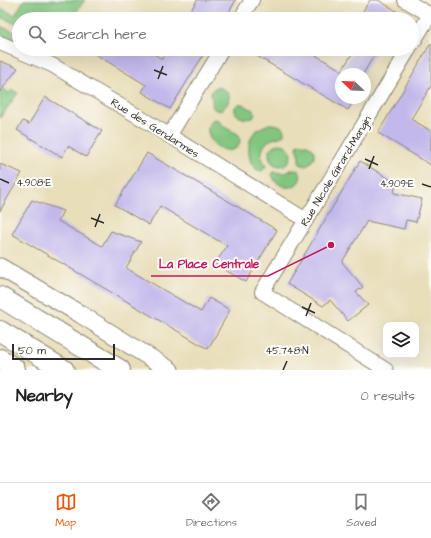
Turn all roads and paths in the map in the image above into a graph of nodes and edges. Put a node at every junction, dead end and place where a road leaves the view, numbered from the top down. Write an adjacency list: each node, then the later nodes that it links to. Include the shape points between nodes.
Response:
1 (252, 0): 3 (street)
2 (405, 0): 4 (street)
3 (244, 12)
4 (430, 14): 5 (street)
5 (419, 32)
6 (0, 43): 7 (street, Rue des Gendarmes)
7 (12, 48)
8 (31, 56): 11 (street, Rue des Gendarmes, via 52,65)
9 (218, 56): 11 (street)
10 (405, 56): 12 (street, Rue Nicole Girard-Mangin)
11 (169, 136): 12 (street, Rue des Gendarmes)
12 (306, 220): 21 (street, Rue Nicole Girard-Mangin, via 262,292)
13 (0, 267): 20 (main road)
14 (0, 297): 19 (highway)
15 (0, 331): 18 (highway)
16 (0, 359): 17 (highway)
17 (15, 370)
18 (64, 370)
19 (120, 370)
20 (170, 370)
21 (386, 370)

